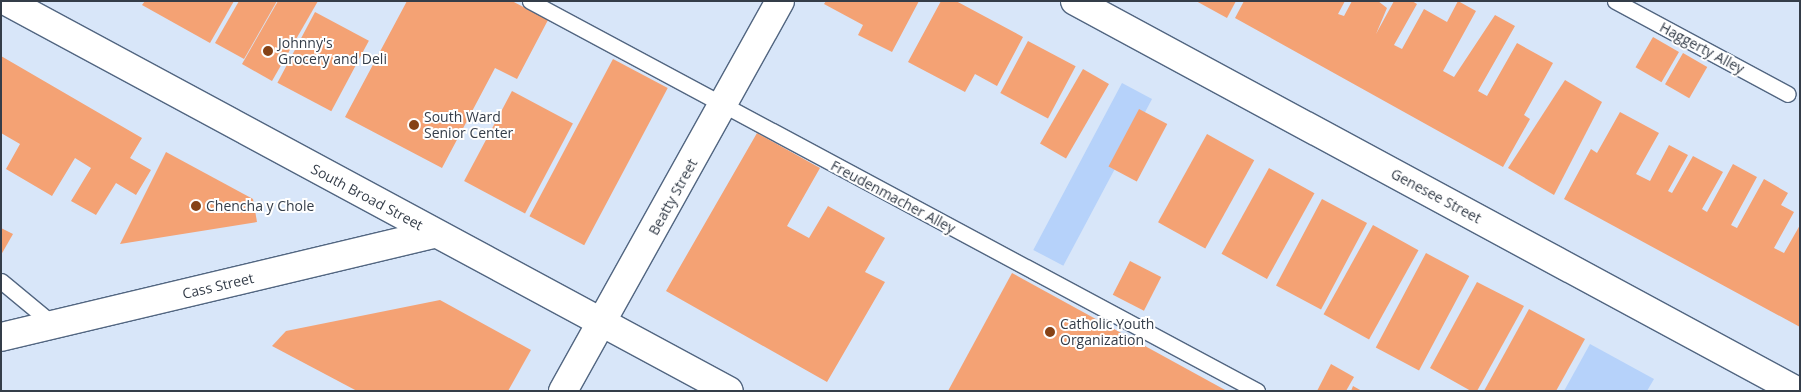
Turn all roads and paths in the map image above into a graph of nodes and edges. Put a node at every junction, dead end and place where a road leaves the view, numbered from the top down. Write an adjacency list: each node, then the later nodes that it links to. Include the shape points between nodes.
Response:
1 (6, 1): 8 (street, South Broad Street)
2 (530, 1): 7 (lane, Freudenmacher Alley)
3 (780, 1): 7 (street, Beatty Street)
4 (1075, 1): 16 (street, Genesee Street)
5 (1616, 1): 6 (lane, Haggerty Alley)
6 (1788, 94)
7 (723, 106): 10 (street, Beatty Street); 15 (lane, Freudenmacher Alley)
8 (434, 234): 10 (street, South Broad Street); 11 (street, Cass Street)
9 (1, 281): 11 (lane)
10 (603, 320): 13 (street, Beatty Street); 14 (street, South Broad Street)
11 (53, 324): 12 (street, Cass Street)
12 (1, 336)
13 (563, 391)
14 (729, 391)
15 (1257, 391)
16 (1797, 391)

